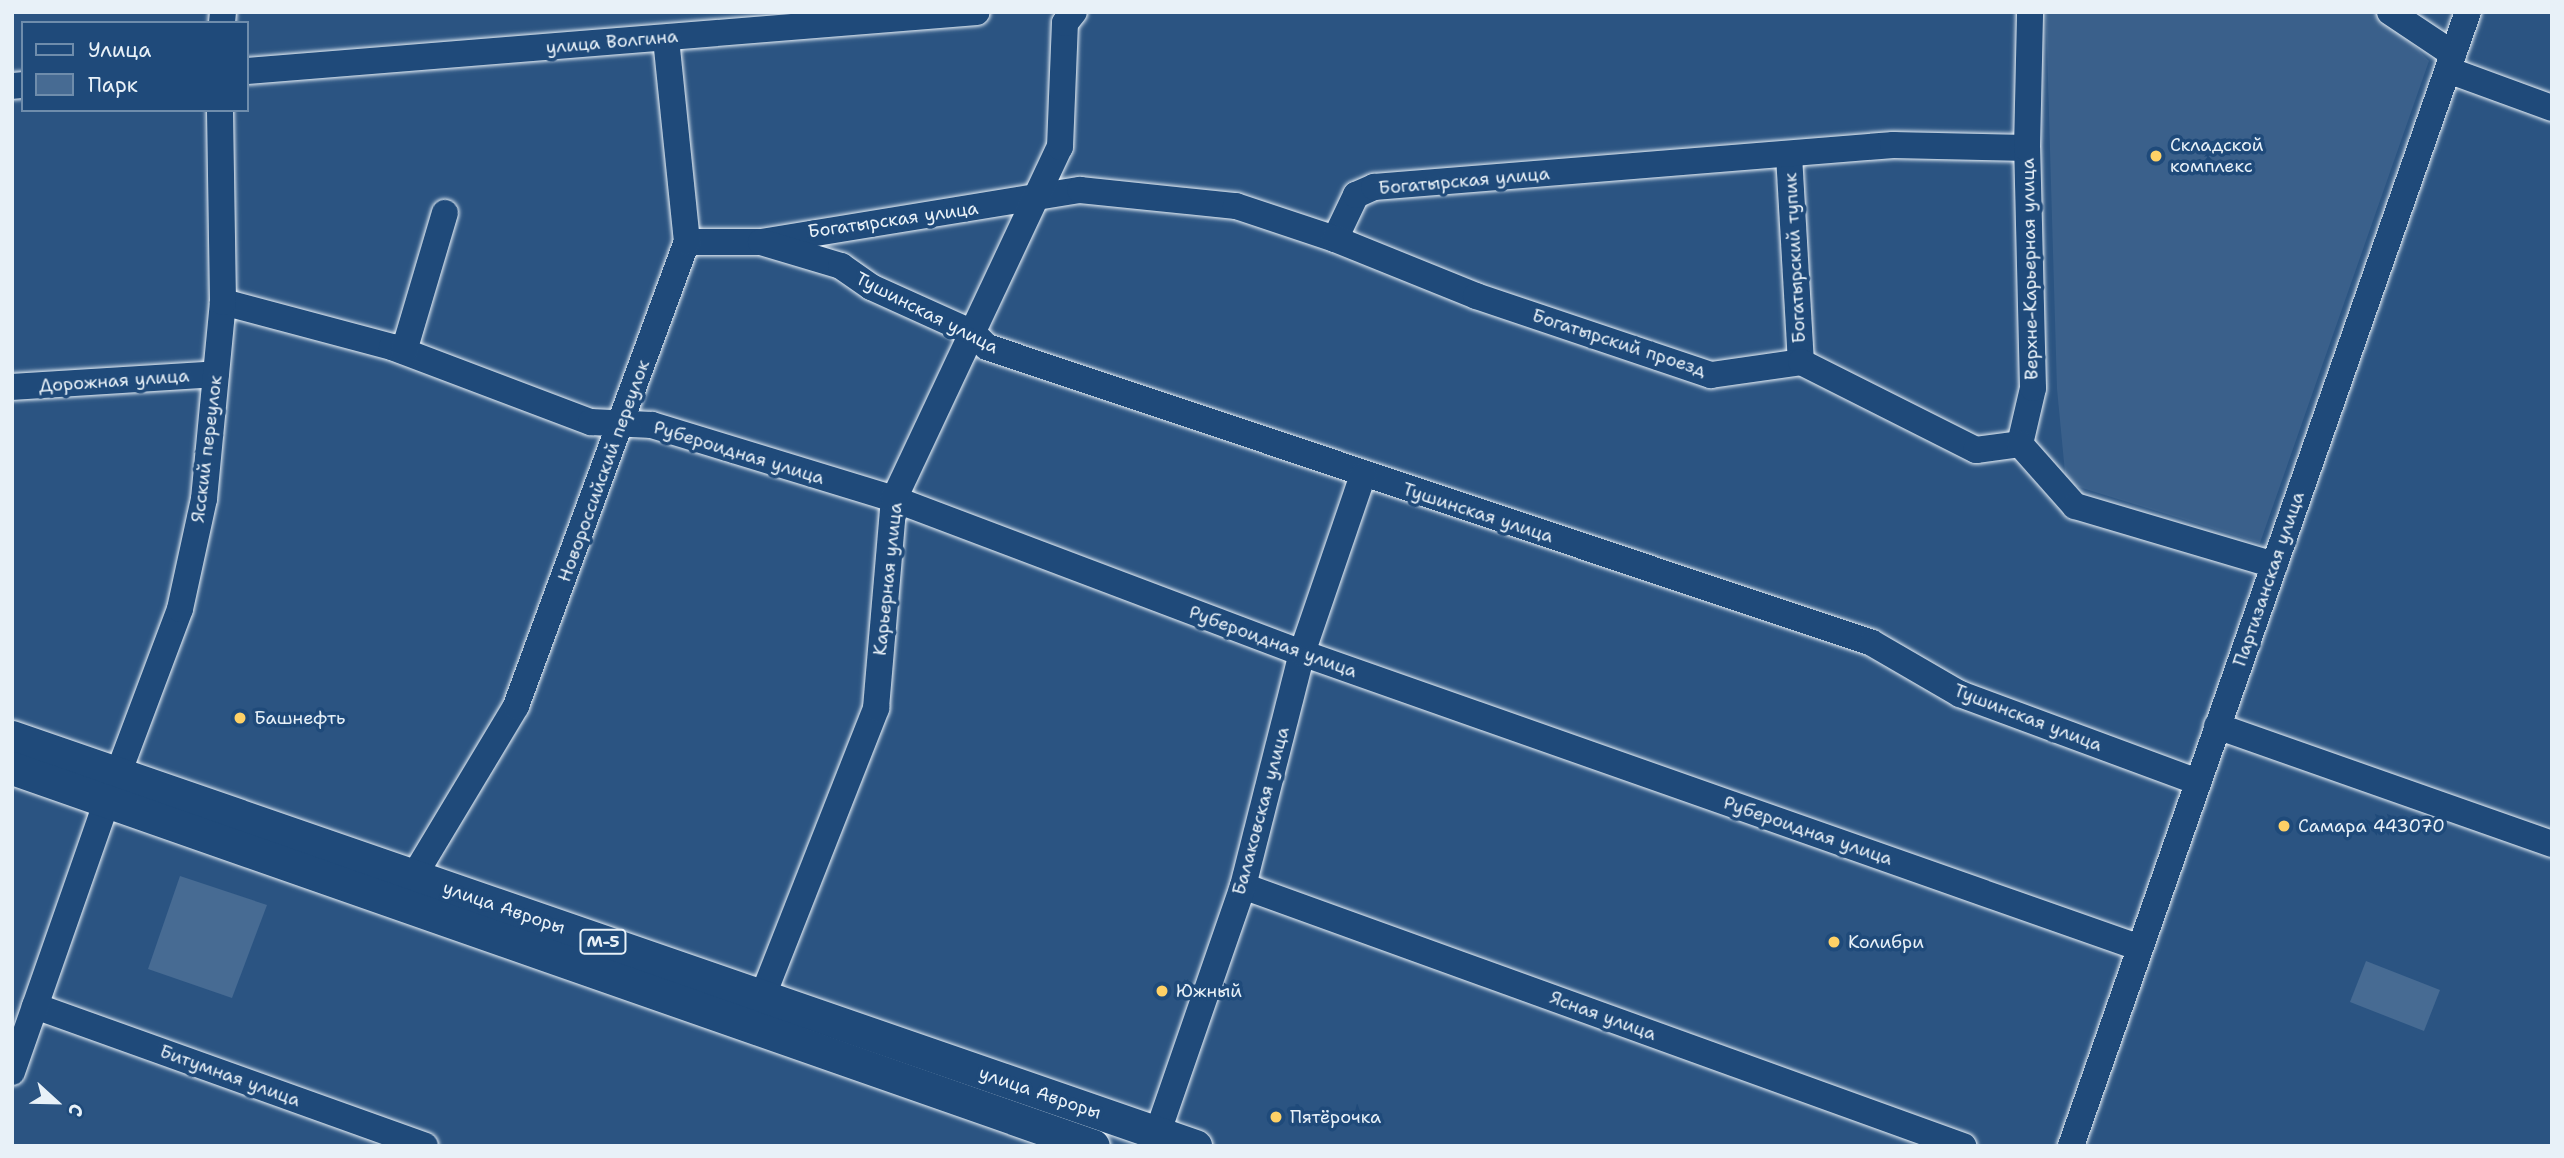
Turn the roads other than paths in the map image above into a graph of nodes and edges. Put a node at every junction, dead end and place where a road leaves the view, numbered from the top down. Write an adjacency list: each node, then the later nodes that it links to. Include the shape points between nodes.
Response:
1 (977, 12): 6 (street, улица Волгина)
2 (1074, 12): 13 (street, Карьерная улица, via 1065,23 1060,147)
3 (2030, 12): 11 (street, Верхне-Карьерная улица)
4 (2390, 12): 7 (street)
5 (2468, 12): 7 (street, Партизанская улица)
6 (666, 38): 8 (street, улица Волгина); 16 (street, Новороссийский переулок)
7 (2450, 62): 9 (street); 28 (street, Партизанская улица)
8 (248, 71)
9 (2552, 107)
10 (220, 112): 18 (street, Ясский переулок)
11 (2028, 148): 12 (street, Богатырская улица, via 1893,145); 25 (street, Верхне-Карьерная улица, via 2034,388)
12 (1789, 155): 15 (street, Богатырская улица, via 1374,187 1356,195); 21 (street, Богатырский тупик)
13 (1037, 195): 15 (street, Богатырская улица, via 1080,190 1236,206); 17 (street, Богатырская улица, via 974,210 842,226); 19 (street, Карьерная улица)
14 (445, 213): 20 (street)
15 (1335, 239): 21 (street, Богатырский проезд, via 1476,296 1712,375)
16 (687, 242): 17 (street, Богатырская улица); 24 (street, Новороссийский переулок)
17 (761, 242): 19 (street, Тушинская улица, via 841,266 871,287)
18 (223, 302): 20 (street, Рубероидная улица); 22 (street, Ясский переулок)
19 (973, 334): 26 (street, Тушинская улица, via 987,347); 27 (street, Карьерная улица)
20 (404, 351): 24 (street, Рубероидная улица, via 591,422)
21 (1801, 362): 25 (street, via 1976,450)
22 (216, 374): 23 (street, Дорожная улица); 34 (street, Ясский переулок, via 204,499 180,609)
23 (12, 387)
24 (623, 423): 27 (street, Рубероидная улица, via 652,425); 36 (street, Новороссийский переулок, via 516,706)
25 (2020, 444): 28 (street, via 2075,506)
26 (1363, 474): 29 (street, Балаковская улица); 33 (street, Тушинская улица, via 1872,643 1960,694)
27 (894, 499): 29 (street, Рубероидная улица); 39 (street, Карьерная улица, via 876,708)
28 (2274, 565): 30 (street, Партизанская улица)
29 (1301, 653): 37 (street, Балаковская улица); 38 (street, Рубероидная улица)
30 (2217, 726): 33 (street, Партизанская улица); 35 (street)
31 (12, 737): 34 (main road, улица Авроры / М-5)
32 (12, 768): 34 (main road, улица Авроры / М-5)
33 (2198, 782): 38 (street, Партизанская улица)
34 (113, 788): 36 (main road, улица Авроры / М-5); 40 (street, Ясский переулок); 44 (main road, улица Авроры / М-5)
35 (2552, 844)
36 (414, 876): 39 (main road, улица Авроры / М-5)
37 (1243, 886): 42 (street, Балаковская улица); 46 (street, Ясная улица)
38 (2140, 948): 47 (street, Партизанская улица)
39 (762, 998): 42 (main road, улица Авроры / М-5)
40 (35, 1006): 41 (street, Ясский переулок); 43 (street, Битумная улица)
41 (12, 1072)
42 (1155, 1140): 45 (main road, улица Авроры / М-5)
43 (425, 1146)
44 (1093, 1146)
45 (1195, 1146)
46 (1963, 1146)
47 (2071, 1146)

